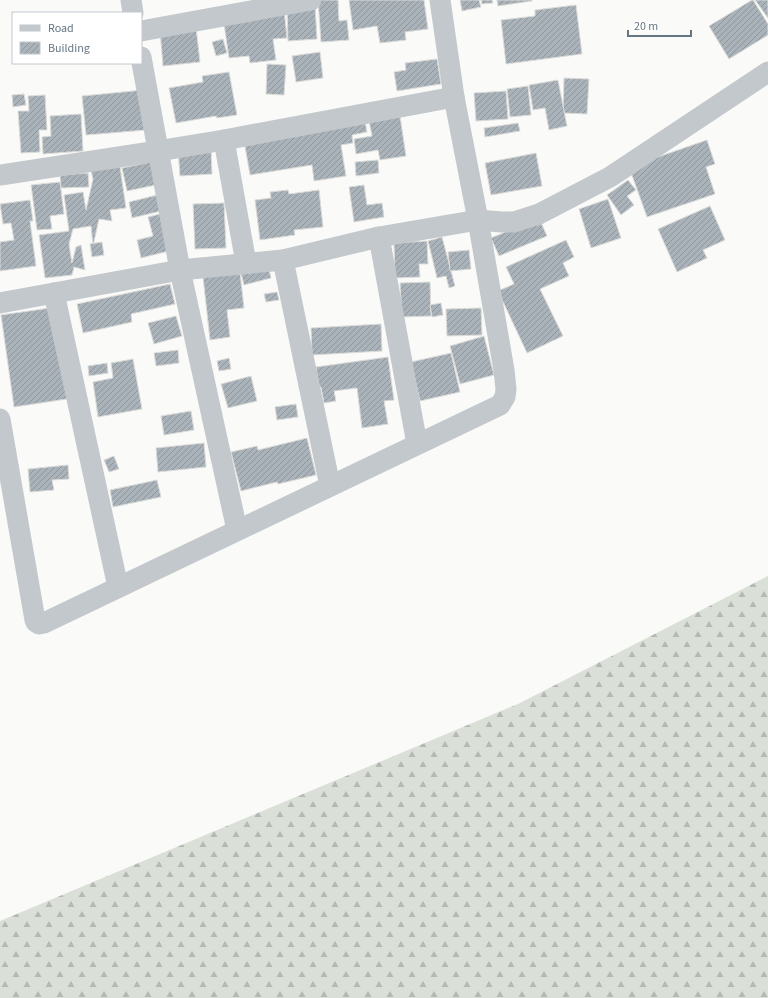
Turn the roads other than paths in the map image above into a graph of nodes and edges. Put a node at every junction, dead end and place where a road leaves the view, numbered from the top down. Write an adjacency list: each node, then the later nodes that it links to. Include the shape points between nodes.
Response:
1 (131, 0): 4 (street)
2 (311, 0): 5 (street)
3 (440, 0): 8 (street)
4 (133, 12)
5 (142, 30)
6 (142, 63): 10 (street)
7 (768, 72): 12 (street, via 610,177 539,214 514,222)
8 (454, 97): 9 (street); 12 (street)
9 (224, 140): 10 (street); 15 (street)
10 (158, 151): 11 (street); 16 (street)
11 (0, 175)
12 (478, 220): 13 (street); 20 (street, via 504,370 505,397 500,405)
13 (379, 237): 14 (street); 20 (street)
14 (283, 260): 15 (street); 21 (street)
15 (246, 263): 16 (street)
16 (180, 270): 17 (street); 22 (street)
17 (54, 293): 18 (street); 23 (street)
18 (0, 303)
19 (0, 419): 23 (street, via 36,622 44,623)
20 (417, 444): 21 (street)
21 (330, 486): 22 (street)
22 (237, 530): 23 (street)
23 (118, 587)

